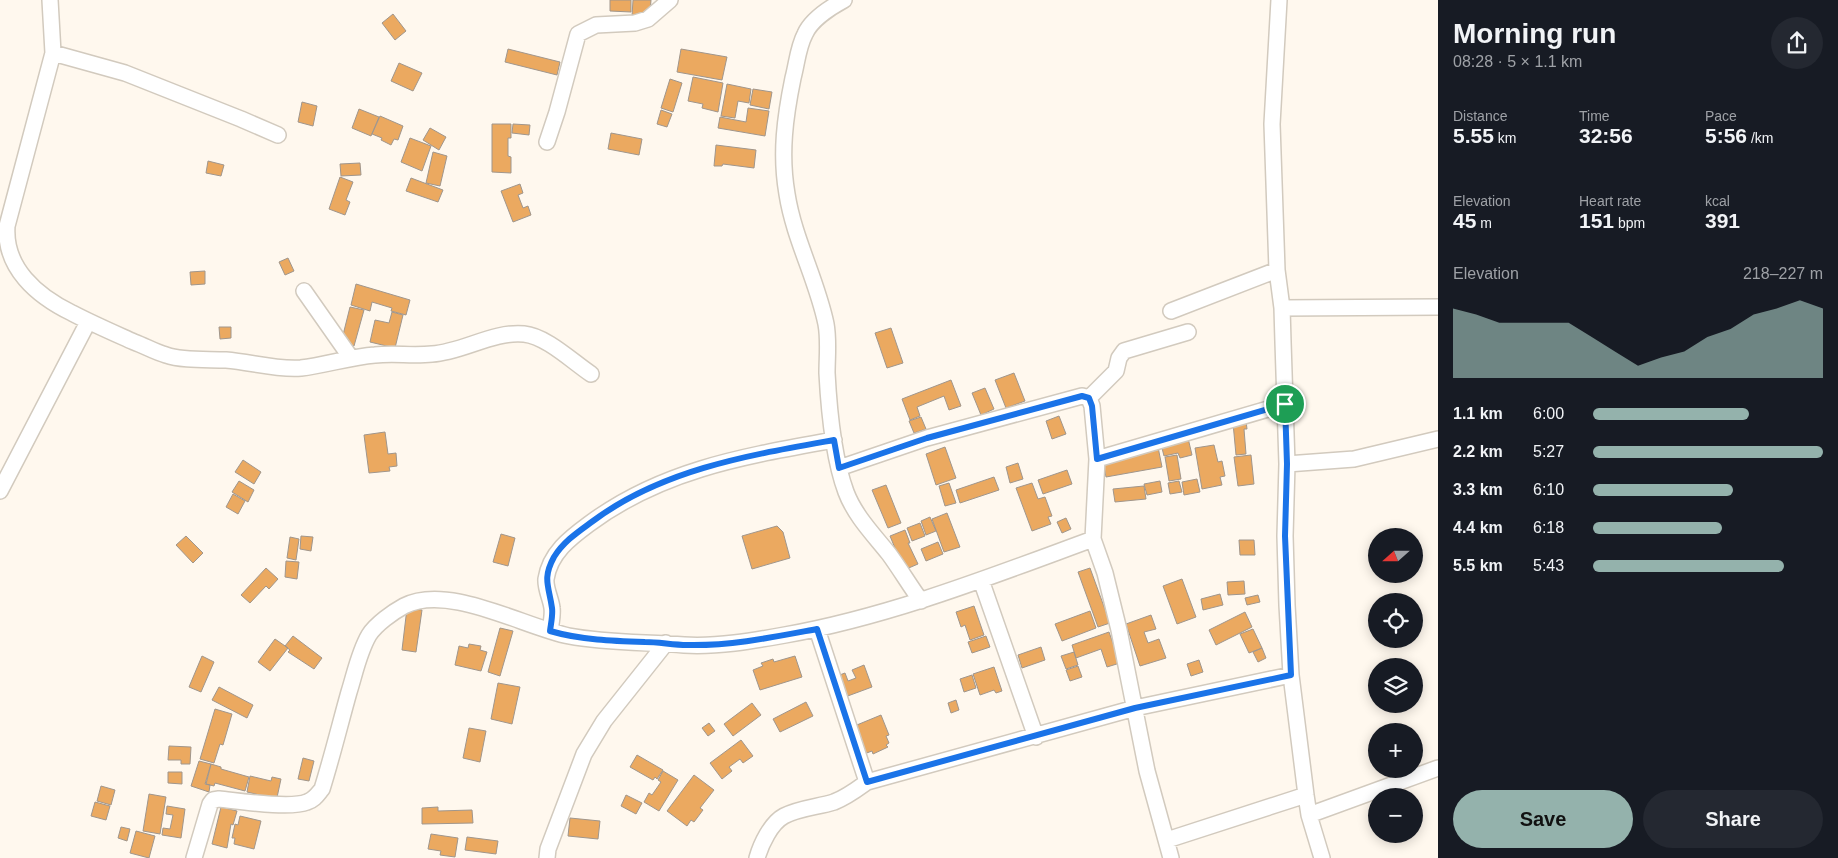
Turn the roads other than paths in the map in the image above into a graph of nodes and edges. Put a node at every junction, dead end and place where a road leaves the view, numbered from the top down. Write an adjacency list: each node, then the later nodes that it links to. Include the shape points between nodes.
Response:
1 (50, 0): 5 (street)
2 (670, 0): 7 (street, via 648,19 635,24 596,25 578,34)
3 (844, 0): 20 (street, via 805,32 792,85 782,152 787,195 826,326)
4 (1279, 0): 8 (street, via 1272,124)
5 (54, 53): 6 (street, via 125,73); 13 (street, via 6,237 24,280 40,294)
6 (278, 135)
7 (547, 142)
8 (1277, 270): 11 (street); 12 (street)
9 (304, 291): 15 (street)
10 (1438, 307): 11 (street)
11 (1282, 308): 18 (street)
12 (1171, 311)
13 (88, 322): 15 (street, via 167,356 300,368); 24 (street)
14 (1188, 332): 17 (street, via 1124,351 1116,371)
15 (351, 358): 16 (street, via 449,352 497,337 524,334 545,341)
16 (591, 374)
17 (1089, 398): 21 (street); 23 (street, via 1082,396 937,435)
18 (1285, 404): 21 (street); 22 (street)
19 (1438, 439): 22 (street, via 1354,459)
20 (834, 440): 23 (street); 29 (street, via 730,460 656,484 609,509 567,540 554,558 546,579 552,610)
21 (1097, 459): 25 (street)
22 (1287, 464): 31 (street, via 1285,536)
23 (839, 468): 27 (street, via 847,494 866,527)
24 (0, 491)
25 (1093, 539): 26 (street); 32 (street, via 1115,611)
26 (981, 580): 27 (street); 33 (street)
27 (920, 601): 28 (street)
28 (817, 629): 30 (street, via 720,644); 35 (street)
29 (550, 631): 30 (street, via 602,641); 39 (street, via 459,602 431,598 404,606 370,633 360,654 322,789 314,798 299,804 213,800)
30 (666, 643): 40 (street, via 604,721 584,754)
31 (1291, 675): 32 (street); 36 (street)
32 (1135, 708): 33 (street); 38 (street, via 1147,771)
33 (1036, 737): 35 (street)
34 (1438, 768): 37 (street)
35 (867, 782): 41 (street, via 834,802 784,816 770,831)
36 (1306, 795): 37 (street); 38 (street)
37 (1310, 815): 43 (street)
38 (1166, 840): 42 (street)
39 (194, 858)
40 (547, 858)
41 (757, 858)
42 (1171, 858)
43 (1322, 858)

